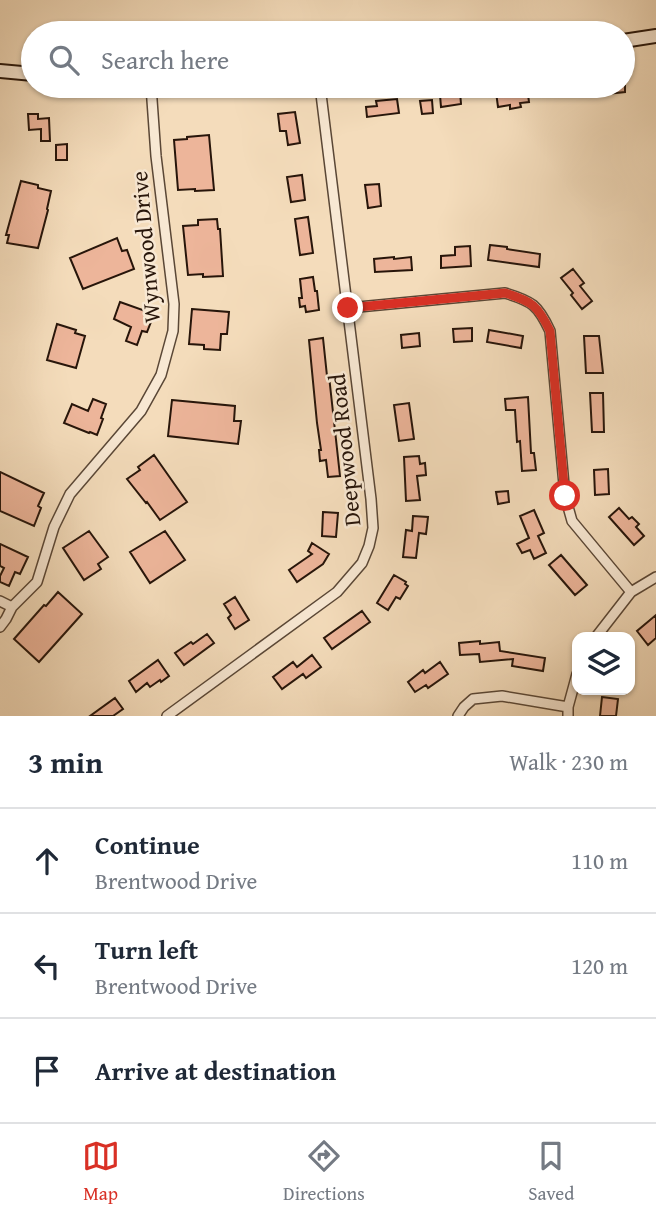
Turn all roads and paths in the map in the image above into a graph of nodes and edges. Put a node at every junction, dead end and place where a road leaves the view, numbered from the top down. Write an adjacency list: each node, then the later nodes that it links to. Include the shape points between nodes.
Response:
1 (656, 36): 2 (street)
2 (635, 39)
3 (0, 72): 4 (street)
4 (21, 73)
5 (152, 98): 11 (street, Wynwood Drive, via 174,304 173,331 162,375 141,411 70,494 37,582)
6 (322, 98): 7 (street, Deepwood Road)
7 (348, 308): 9 (street, via 505,293 524,298 540,311 550,331 565,496 572,521); 15 (street, Deepwood Road, via 373,528 366,555 337,592)
8 (656, 577): 9 (street)
9 (631, 592): 13 (street)
10 (0, 601): 11 (street)
11 (12, 607): 12 (street, Wynwood Drive)
12 (0, 626)
13 (600, 632)
14 (568, 712): 16 (street, via 502,696 473,699)
15 (173, 714)
16 (458, 716)

